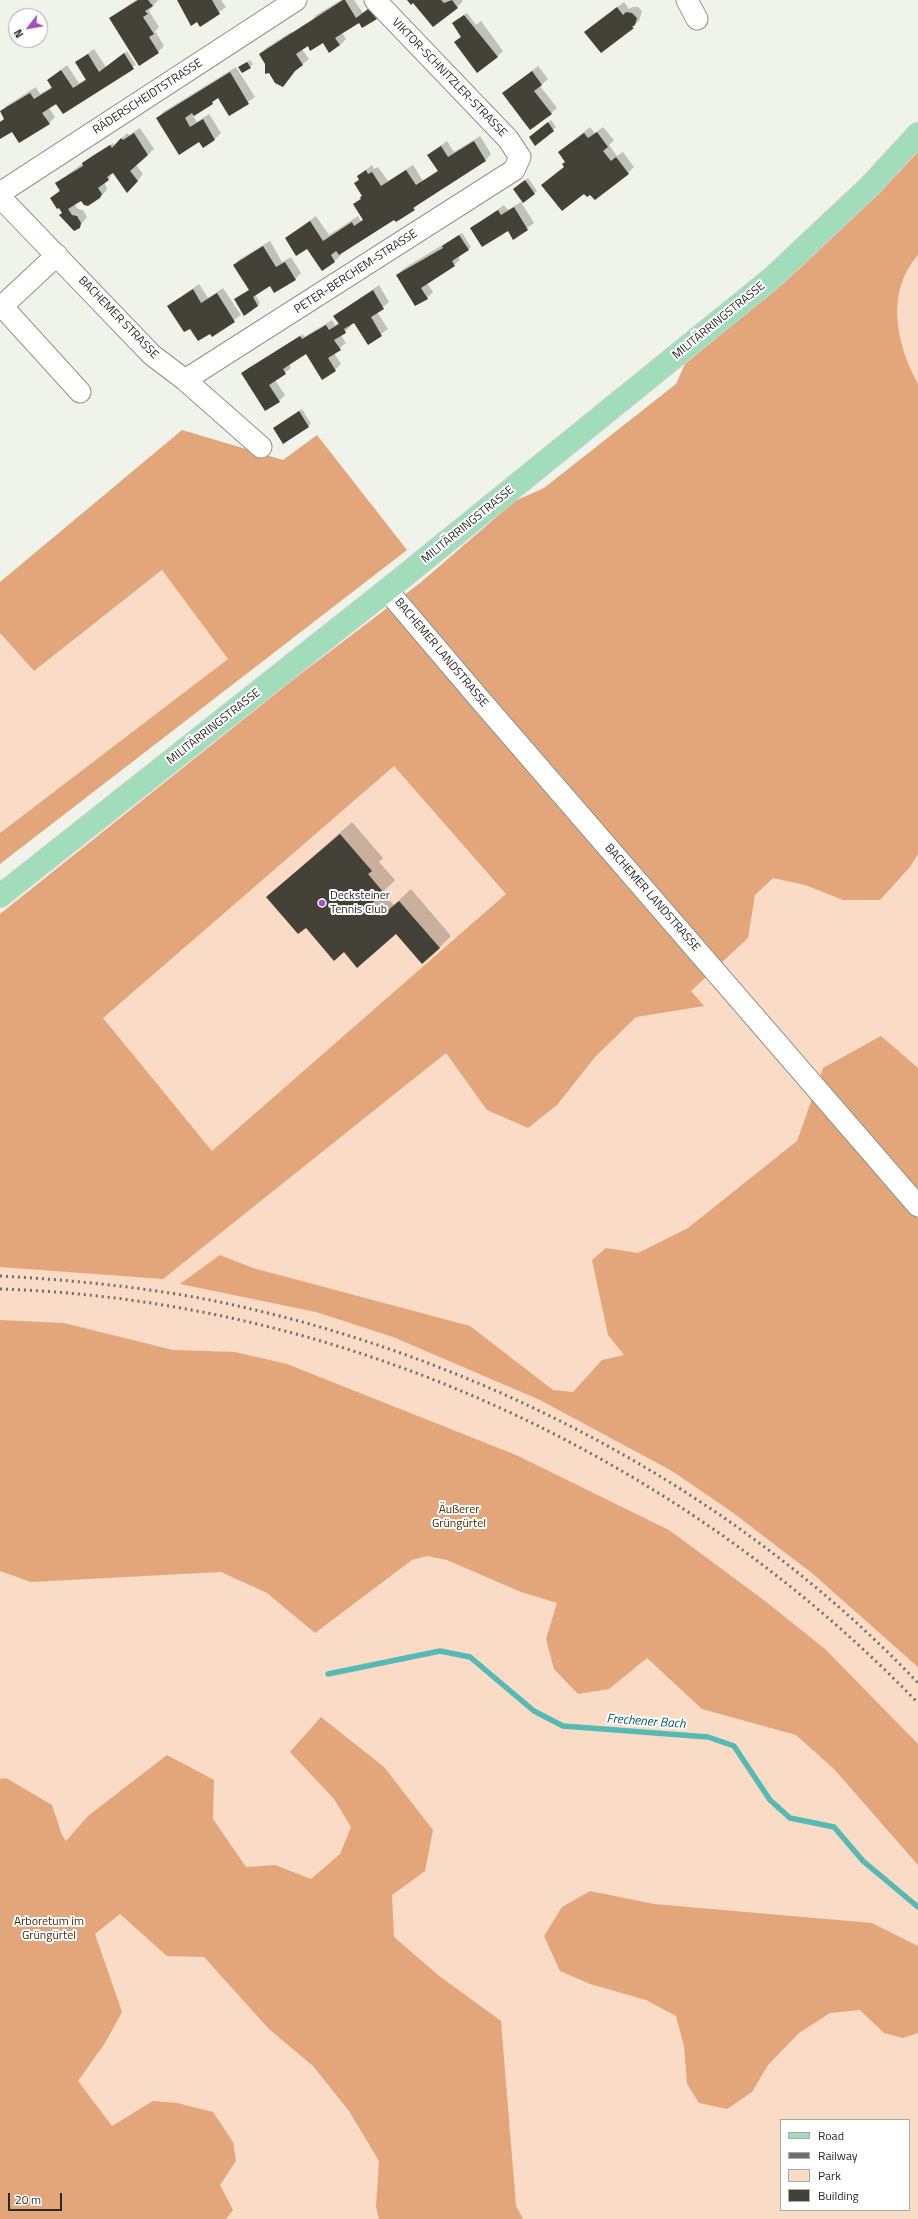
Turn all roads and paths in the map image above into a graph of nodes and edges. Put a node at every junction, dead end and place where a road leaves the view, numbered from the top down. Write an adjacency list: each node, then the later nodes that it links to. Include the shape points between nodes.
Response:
1 (296, 0): 7 (street, RÄDERSCHEIDTSTRASSE)
2 (375, 0): 6 (street, VIKTOR-SCHNITZLER-STRASSE, via 508,139)
3 (687, 0): 4 (street)
4 (697, 19)
5 (918, 134): 14 (main road, MILITÄRRINGSTRASSE, via 870,186 772,278)
6 (520, 157): 11 (street, PETER-BERCHEM-STRASSE, via 514,170)
7 (0, 193)
8 (0, 197): 9 (street, BACHEMER STRASSE)
9 (57, 255): 10 (street); 11 (street, BACHEMER STRASSE, via 152,355)
10 (1, 306): 12 (street)
11 (185, 380): 13 (street, BACHEMER STRASSE)
12 (80, 392)
13 (261, 447)
14 (387, 590): 15 (main road, MILITÄRRINGSTRASSE); 16 (street, BACHEMER LANDSTRASSE)
15 (0, 896)
16 (918, 1206)

